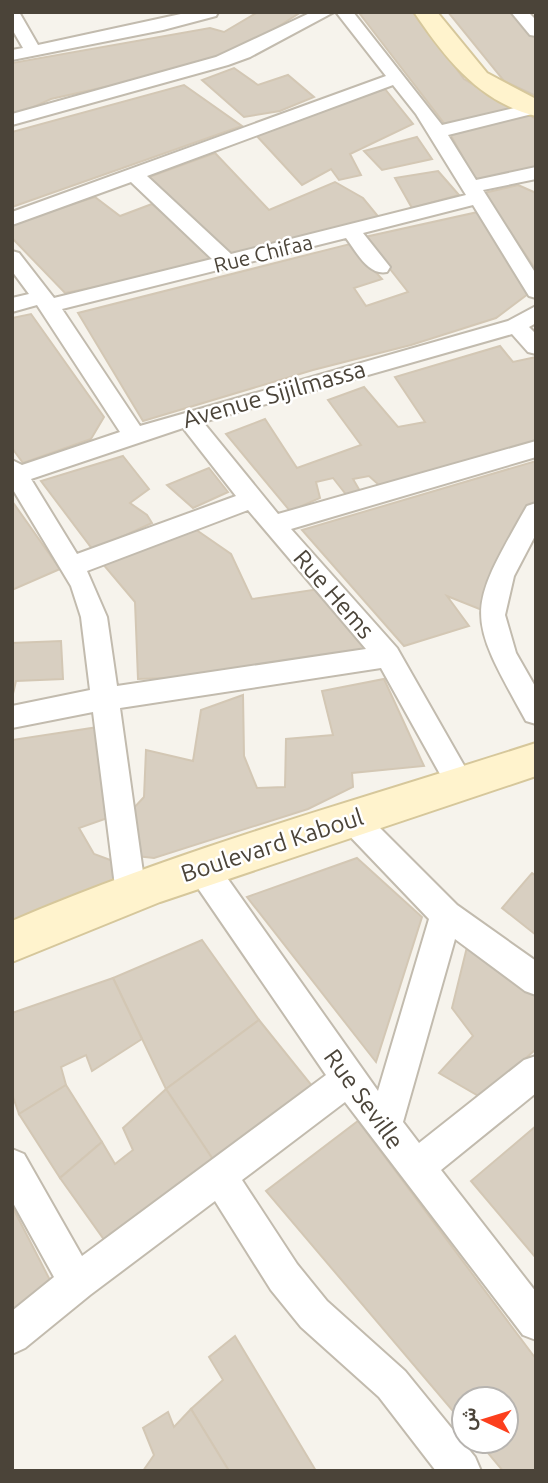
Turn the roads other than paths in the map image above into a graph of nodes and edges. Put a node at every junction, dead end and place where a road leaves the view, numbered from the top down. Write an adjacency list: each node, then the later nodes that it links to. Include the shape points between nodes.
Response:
1 (210, 12): 8 (street)
2 (326, 12): 12 (street, via 233,57)
3 (344, 12): 10 (street)
4 (425, 12): 11 (street, via 478,78)
5 (519, 12): 7 (street)
6 (12, 14): 8 (street)
7 (536, 31)
8 (33, 51): 9 (street)
9 (12, 55)
10 (396, 78): 13 (street); 15 (street)
11 (535, 109): 13 (street)
12 (12, 120)
13 (438, 132): 16 (street)
14 (536, 173): 16 (street, Rue Chifaa)
15 (134, 174): 17 (street); 20 (street)
16 (472, 193): 18 (street, Rue Chifaa); 22 (street)
17 (12, 219)
18 (351, 231): 20 (street, Rue Chifaa); 21 (street)
19 (12, 257): 23 (street)
20 (229, 262): 23 (street, Rue Chifaa)
21 (380, 267)
22 (536, 291)
23 (46, 301): 24 (street, Rue Chifaa); 29 (street)
24 (12, 305)
25 (536, 313): 26 (street, Avenue Sijilmassa)
26 (516, 326): 27 (street); 28 (street, Avenue Sijilmassa)
27 (536, 347)
28 (188, 418): 29 (street, Avenue Sijilmassa); 32 (street, Rue Hems)
29 (134, 435): 31 (street, Avenue Sijilmassa)
30 (536, 449): 34 (street)
31 (14, 474): 35 (street)
32 (253, 499): 34 (street, Rue Hems); 35 (street)
33 (536, 512): 38 (street, via 505,569 492,615 501,647)
34 (273, 525): 36 (street, Rue Hems)
35 (73, 566): 37 (street, via 94,617)
36 (388, 656): 37 (street); 41 (street, Rue Hems)
37 (103, 700): 39 (street); 44 (street)
38 (536, 713)
39 (12, 717)
40 (536, 759): 41 (street, Boulevard Kaboul)
41 (460, 783): 42 (street, Boulevard Kaboul)
42 (352, 819): 43 (street, Boulevard Kaboul); 45 (street)
43 (202, 868): 44 (street, Boulevard Kaboul); 49 (street, Rue Seville)
44 (131, 894): 46 (street, Boulevard Kaboul)
45 (446, 915): 47 (street); 50 (street)
46 (12, 942)
47 (536, 980)
48 (536, 1072): 52 (street)
49 (348, 1079): 50 (street, Rue Seville); 53 (street)
50 (384, 1126): 52 (street, Rue Seville)
51 (12, 1166): 54 (street)
52 (416, 1168): 55 (street, Rue Seville)
53 (219, 1176): 54 (street); 57 (street, via 284,1277 314,1314 392,1384)
54 (77, 1282): 56 (street)
55 (535, 1321)
56 (12, 1335)
57 (461, 1471)

